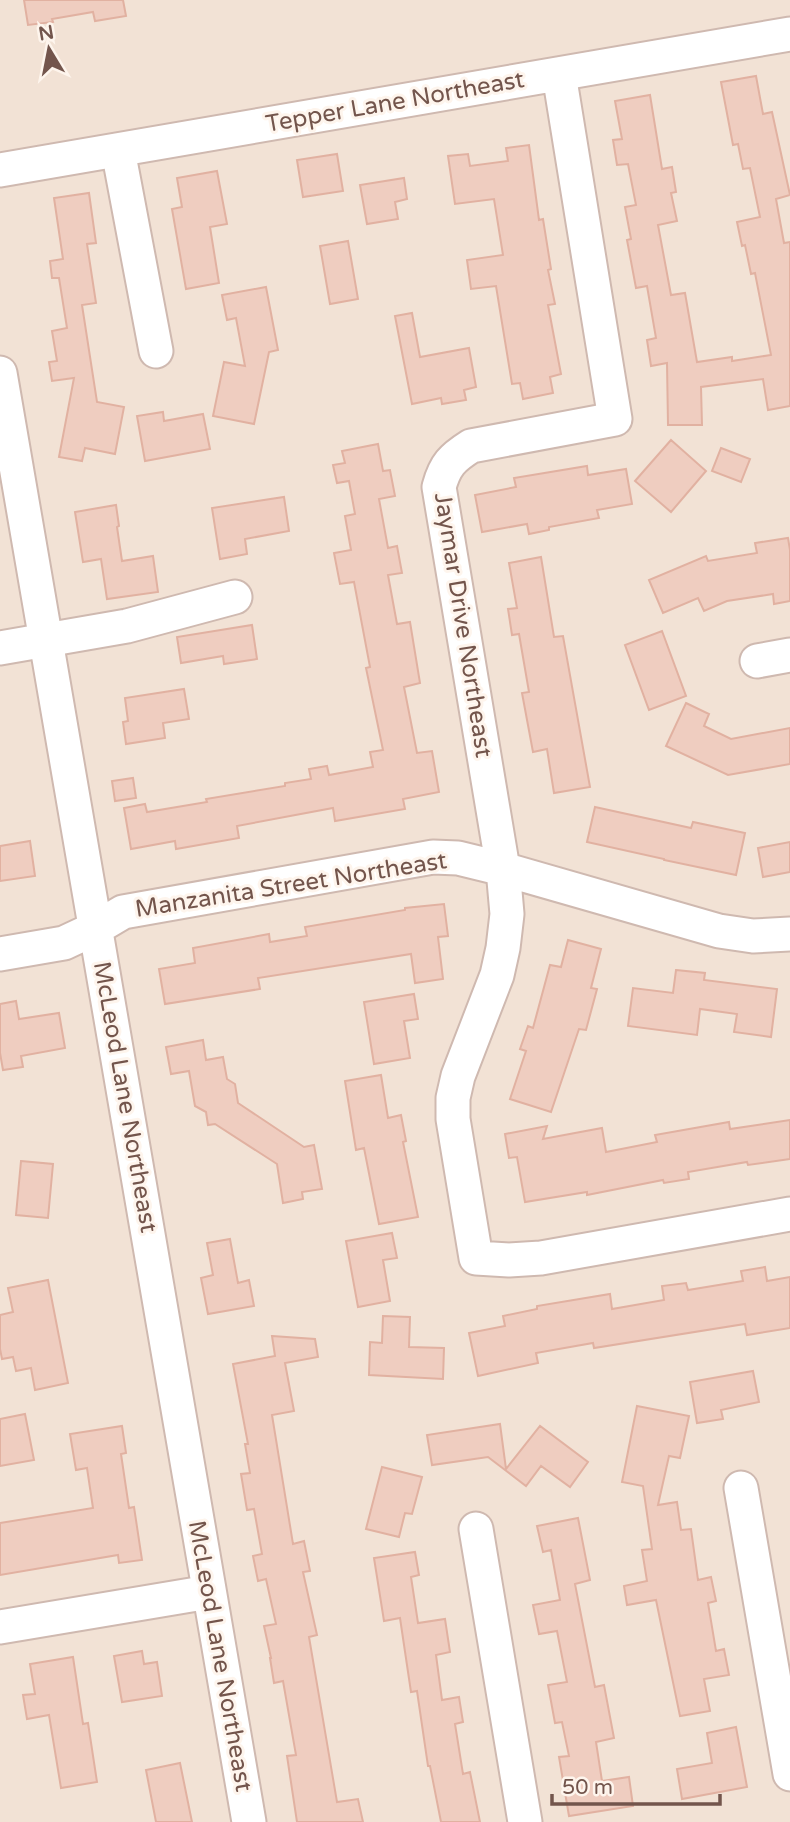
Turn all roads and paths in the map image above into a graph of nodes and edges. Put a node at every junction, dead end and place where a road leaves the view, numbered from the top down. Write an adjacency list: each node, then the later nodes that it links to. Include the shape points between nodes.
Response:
1 (790, 34): 2 (street, Tepper Lane Northeast)
2 (559, 74): 3 (street, Tepper Lane Northeast); 12 (street, Jaymar Drive Northeast, via 615,419 471,446 454,457 439,487)
3 (118, 150): 4 (street, Tepper Lane Northeast); 5 (street)
4 (0, 170)
5 (156, 351)
6 (0, 373): 8 (street, McLeod Lane Northeast)
7 (235, 597): 8 (street, via 127,626)
8 (46, 640): 9 (street); 13 (street, McLeod Lane Northeast)
9 (0, 648)
10 (790, 655): 11 (street)
11 (757, 661)
12 (503, 869): 13 (street, Manzanita Street Northeast, via 433,857 123,912); 14 (street, Manzanita Street Northeast, via 719,931 753,936); 16 (street, Jaymar Drive Northeast, via 507,914 503,948 453,1098 476,1258 541,1258)
13 (96, 928): 15 (street, Manzanita Street Northeast, via 64,943); 19 (street, McLeod Lane Northeast)
14 (790, 934)
15 (0, 954)
16 (790, 1214)
17 (741, 1488): 21 (street)
18 (475, 1529): 23 (street)
19 (209, 1592): 20 (street); 22 (street, McLeod Lane Northeast)
20 (0, 1627)
21 (790, 1773)
22 (249, 1822)
23 (525, 1822)

